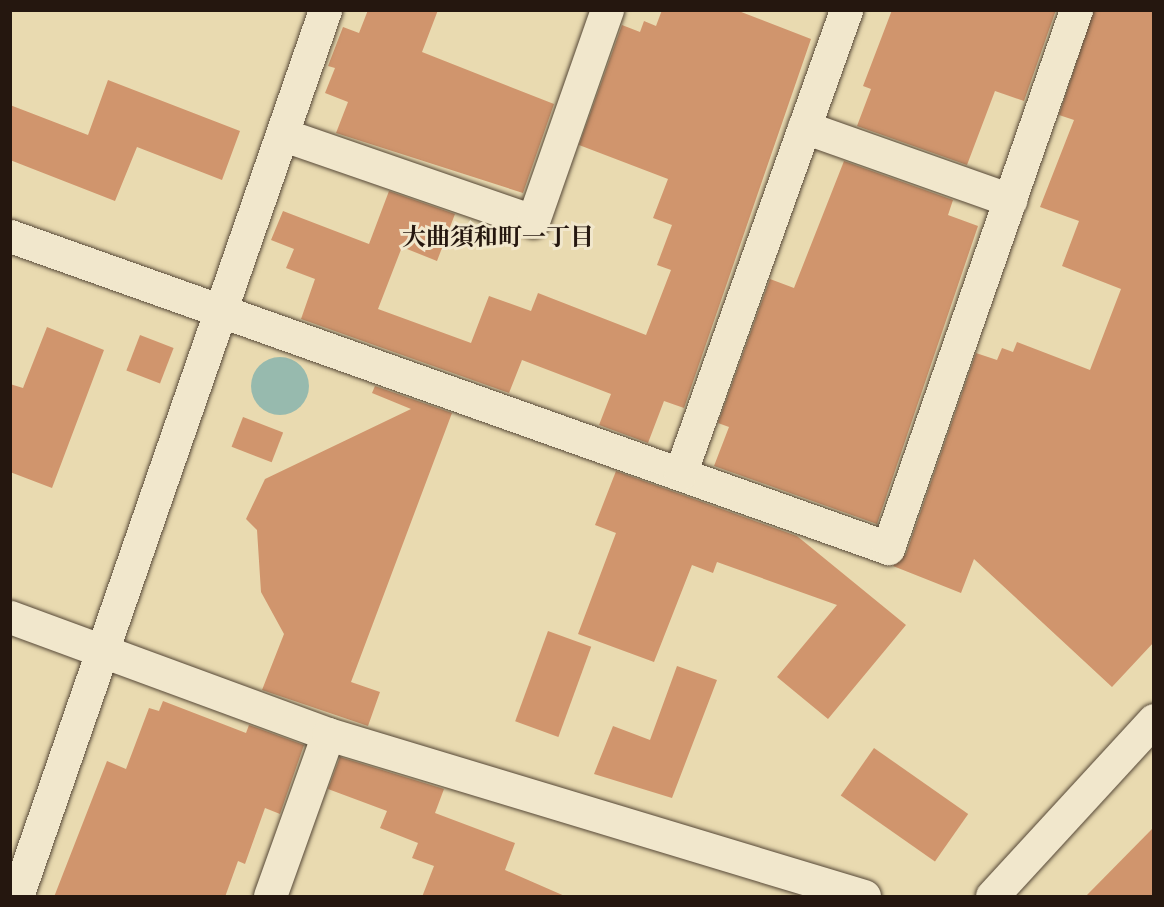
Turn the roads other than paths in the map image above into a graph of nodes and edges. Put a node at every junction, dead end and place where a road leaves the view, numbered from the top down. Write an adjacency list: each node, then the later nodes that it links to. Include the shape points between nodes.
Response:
1 (325, 10): 6 (street)
2 (607, 10): 6 (street, via 533,221)
3 (846, 10): 5 (street)
4 (1076, 10): 7 (street)
5 (804, 127): 7 (street); 10 (street)
6 (284, 135): 9 (street)
7 (1010, 200): 10 (street, via 888,548)
8 (10, 236): 9 (street)
9 (222, 310): 10 (street); 12 (street)
10 (680, 474)
11 (10, 618): 12 (street)
12 (101, 650): 14 (street); 15 (street)
13 (1154, 720): 18 (street)
14 (328, 734): 16 (street); 17 (street)
15 (16, 897)
16 (270, 897)
17 (864, 897)
18 (992, 897)

